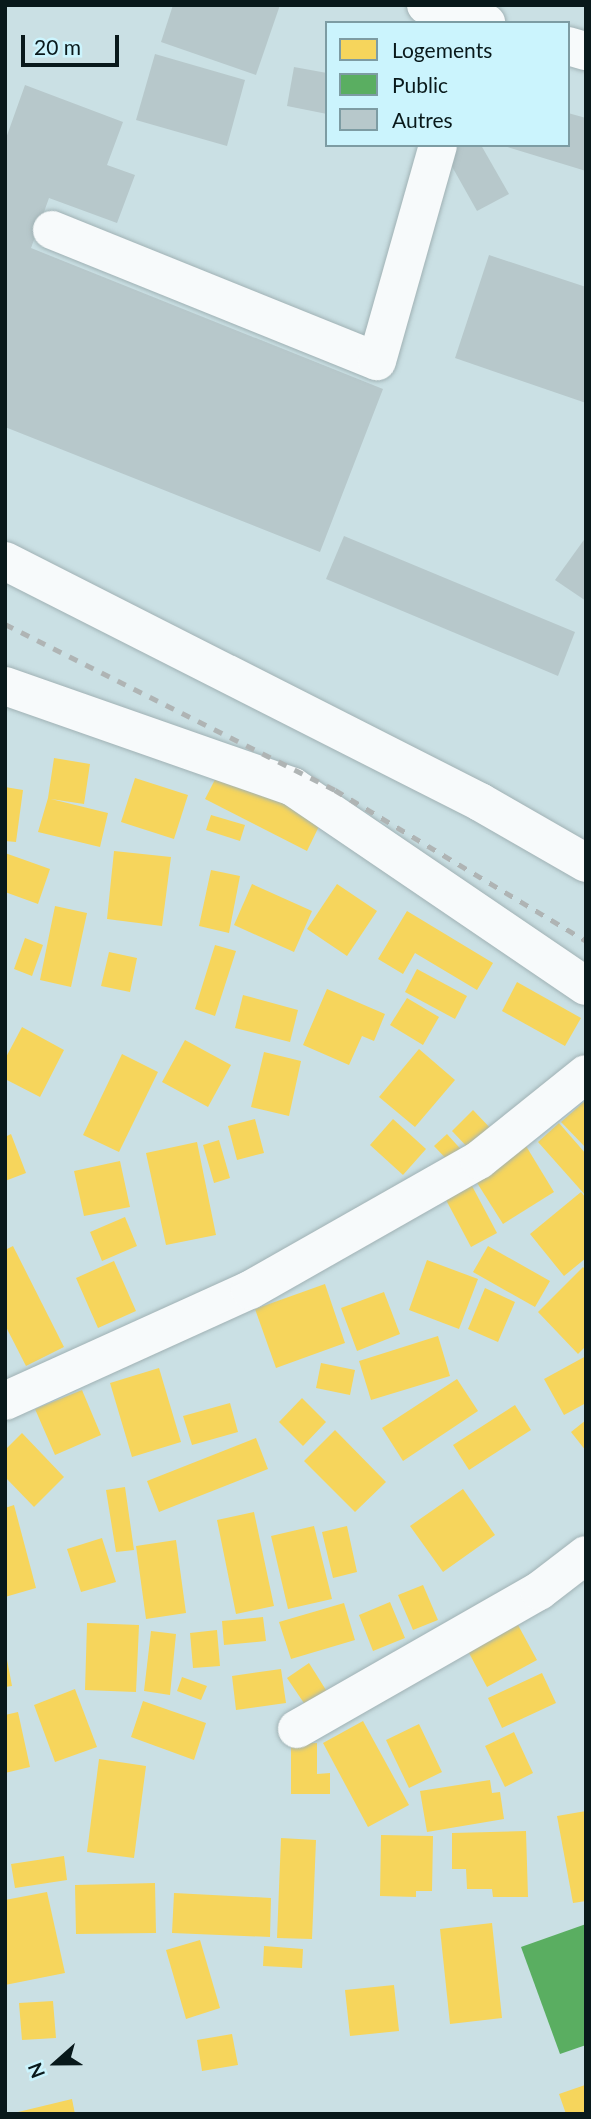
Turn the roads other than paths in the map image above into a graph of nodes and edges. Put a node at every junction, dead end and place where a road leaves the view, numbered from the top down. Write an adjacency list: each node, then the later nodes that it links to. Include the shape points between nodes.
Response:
1 (426, 5): 2 (street)
2 (477, 18)
3 (437, 147): 4 (street, via 377,361)
4 (52, 230)
5 (5, 561): 7 (street, via 480,802)
6 (5, 686): 8 (street, via 293,787)
7 (586, 863)
8 (586, 986)
9 (586, 1074): 10 (street, via 479,1160 250,1290)
10 (5, 1401)
11 (586, 1555): 12 (street, via 539,1591)
12 (297, 1729)

